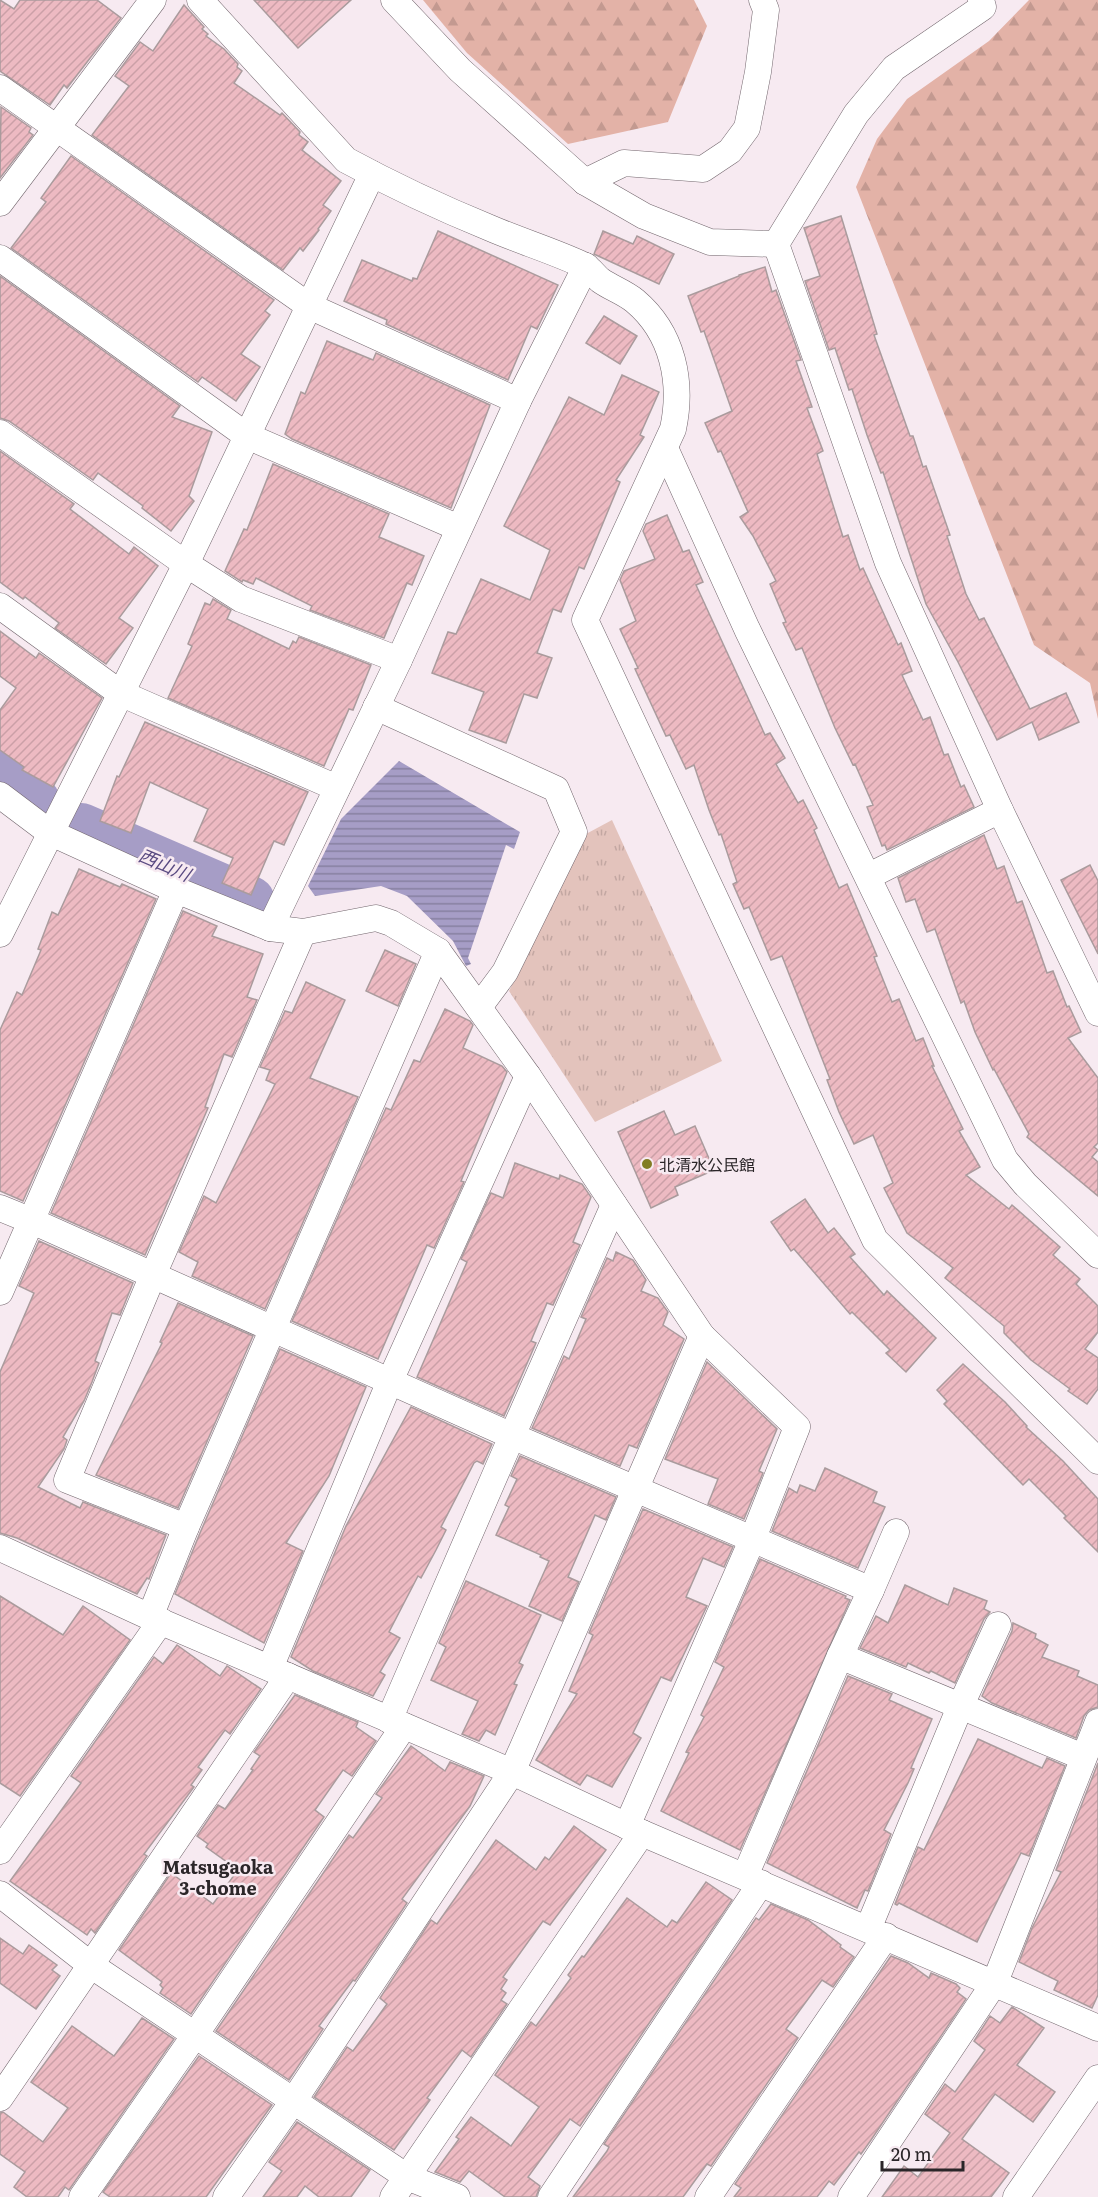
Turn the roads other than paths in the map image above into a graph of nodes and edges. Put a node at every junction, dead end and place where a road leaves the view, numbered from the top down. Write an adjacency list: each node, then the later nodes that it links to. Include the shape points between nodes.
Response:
1 (200, 0): 8 (street, via 346,160)
2 (394, 0): 9 (street, via 460,70)
3 (762, 0): 9 (street, via 766,10 747,129 730,151 703,169 624,163)
4 (981, 0): 11 (street, via 983,7 894,68 856,114)
5 (141, 4): 7 (street)
6 (0, 88): 7 (street)
7 (57, 128): 10 (street); 14 (street)
8 (372, 174): 13 (street, via 489,228); 14 (street)
9 (585, 182): 11 (street, via 644,216 710,242)
10 (0, 203)
11 (776, 244): 27 (street, via 888,563)
12 (0, 258): 17 (street)
13 (586, 266): 15 (street); 18 (street, via 642,308 669,349 677,409)
14 (309, 306): 15 (street); 17 (street)
15 (518, 401): 19 (street)
16 (0, 433): 20 (street)
17 (247, 436): 19 (street); 20 (street)
18 (665, 448): 29 (street, via 747,629); 48 (street, via 585,620 875,1240)
19 (459, 528): 22 (street)
20 (186, 564): 22 (street, via 241,599); 23 (street)
21 (0, 606): 23 (street)
22 (399, 660): 24 (street)
23 (120, 693): 25 (street); 28 (street)
24 (376, 707): 25 (street); 35 (street, via 556,789 574,832 505,972)
25 (337, 788): 31 (street)
26 (0, 795): 28 (street)
27 (1000, 810): 29 (street); 36 (street)
28 (50, 832): 30 (street); 33 (street)
29 (869, 876): 41 (street, via 1005,1160)
30 (176, 890): 31 (street); 40 (street)
31 (270, 928): 32 (street)
32 (303, 932): 34 (street, via 376,918); 42 (street)
33 (0, 934)
34 (438, 951): 35 (street); 44 (street)
35 (479, 1007): 37 (street)
36 (1098, 1013)
37 (528, 1077): 38 (street); 46 (street)
38 (614, 1204): 45 (street); 47 (street)
39 (0, 1208): 40 (street)
40 (32, 1221): 42 (street); 43 (street)
41 (1098, 1255)
42 (153, 1275): 44 (street); 50 (street, via 67,1480)
43 (0, 1292)
44 (273, 1328): 46 (street); 50 (street)
45 (702, 1336): 49 (street); 52 (street, via 797,1427)
46 (390, 1381): 47 (street); 58 (street)
47 (512, 1436): 49 (street); 61 (street)
48 (1098, 1461)
49 (635, 1488): 52 (street); 63 (street)
50 (186, 1527): 55 (street)
51 (896, 1532): 54 (street)
52 (753, 1538): 54 (street); 64 (street)
53 (0, 1548): 55 (street)
54 (871, 1590): 57 (street)
55 (156, 1619): 58 (street); 65 (street)
56 (998, 1625): 59 (street)
57 (840, 1656): 59 (street); 66 (street)
58 (279, 1672): 61 (street); 69 (street)
59 (960, 1707): 62 (street); 68 (street)
60 (1098, 1722): 62 (street)
61 (397, 1723): 63 (street); 72 (street)
62 (1083, 1757): 70 (street)
63 (512, 1772): 64 (street); 75 (street)
64 (634, 1830): 66 (street); 76 (street)
65 (0, 1851)
66 (753, 1880): 68 (street); 80 (street)
67 (0, 1894): 69 (street)
68 (877, 1932): 70 (street); 81 (street)
69 (92, 1966): 72 (street); 74 (street)
70 (995, 1982): 71 (street); 82 (street)
71 (1098, 2028)
72 (195, 2036): 75 (street); 77 (street)
73 (1098, 2078): 83 (street)
74 (0, 2098)
75 (294, 2100): 76 (street); 78 (street)
76 (400, 2187): 79 (street)
77 (82, 2197)
78 (226, 2197)
79 (457, 2197)
80 (550, 2197)
81 (708, 2197)
82 (851, 2197)
83 (1016, 2197)

